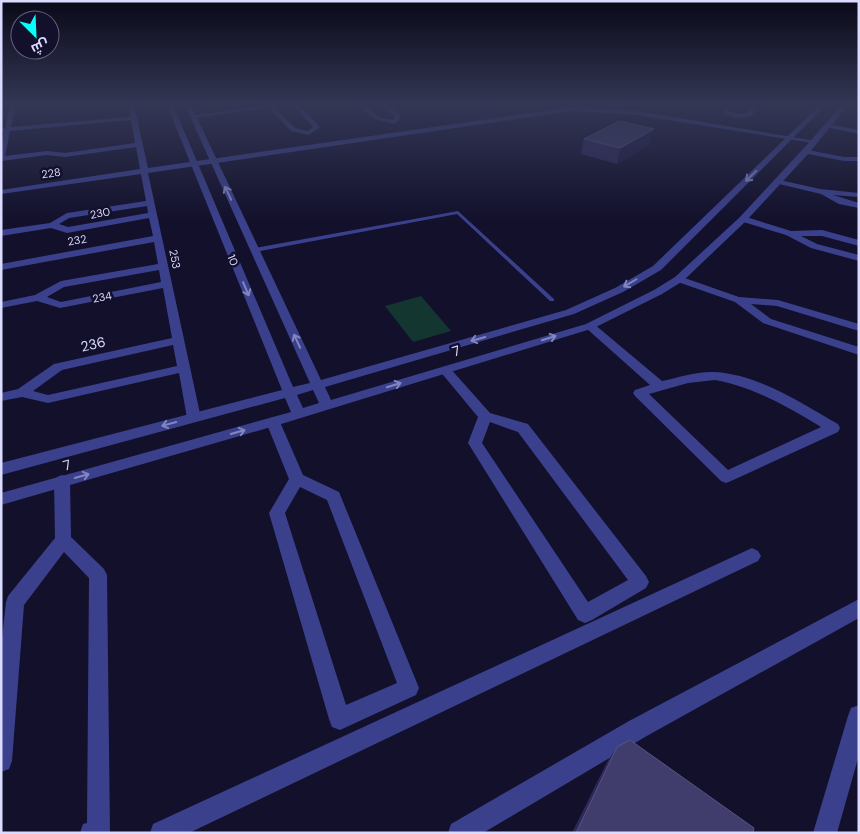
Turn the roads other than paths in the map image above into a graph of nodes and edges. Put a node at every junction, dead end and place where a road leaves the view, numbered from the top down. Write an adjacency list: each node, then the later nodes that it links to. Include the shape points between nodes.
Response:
1 (3, 144): 11 (street)
2 (123, 144): 11 (street, via 65,155 47,153)
3 (139, 144): 17 (street, 253)
4 (185, 144): 15 (street, 10)
5 (206, 144): 14 (street, 10)
6 (327, 144): 9 (street, 228)
7 (785, 144): 47 (street, 7, one-way to 47, via 657,268 619,290 570,312)
8 (806, 144): 10 (street, 228)
9 (319, 145): 14 (street, 228)
10 (810, 146): 12 (street, 228); 18 (street, 7)
11 (1, 158)
12 (844, 159): 13 (street); 16 (street)
13 (859, 159)
14 (213, 160): 15 (street, 228); 31 (street, 10, one-way to 14)
15 (192, 164): 17 (street, 228); 49 (street, 10, one-way to 49)
16 (859, 165)
17 (144, 171): 20 (street, 228); 22 (street, 253)
18 (778, 182): 19 (street); 25 (street, 7)
19 (820, 191): 21 (street); 23 (street)
20 (1, 192)
21 (859, 195)
22 (151, 203): 24 (street, 253); 26 (street, 230, via 67,216)
23 (859, 206)
24 (154, 215): 26 (street, 230, via 67,230); 29 (street, 253)
25 (743, 219): 28 (street); 35 (street, 7)
26 (52, 225): 27 (street, 230)
27 (1, 233)
28 (789, 233): 30 (street, via 822,233); 32 (street, via 814,246)
29 (158, 238): 33 (street, 253); 34 (street, 232)
30 (859, 243)
31 (255, 250): 38 (lane, via 458,212); 47 (street, 10, one-way to 31)
32 (859, 258)
33 (164, 266): 36 (street, 253); 37 (street, 234, via 61,284)
34 (1, 267)
35 (679, 279): 39 (street); 41 (street, 7)
36 (167, 284): 37 (street, 234, via 60,305); 43 (street, 253)
37 (38, 298): 40 (street, 234)
38 (552, 300)
39 (738, 300): 42 (street, via 778,303); 44 (street, via 767,321)
40 (1, 305)
41 (590, 326): 46 (street, 7, one-way to 41); 48 (street)
42 (859, 328)
43 (178, 340): 45 (street, 253); 50 (street, 236, via 58,367)
44 (859, 351)
45 (184, 368): 50 (street, 236, via 48,400); 55 (street, 253)
46 (445, 370): 52 (street, 7, one-way to 46); 54 (street)
47 (317, 385): 49 (street, 7); 52 (street, 10)
48 (660, 386): 48 (street, via 640,393 726,477 832,428 781,397 730,378 699,376)
49 (290, 392): 53 (street, 10); 55 (street, 7)
50 (22, 393): 51 (street, 236)
51 (1, 397)
52 (327, 406): 53 (street, 7)
53 (298, 414): 56 (street, 7)
54 (485, 416): 54 (street, via 474,443 586,614 640,582 522,428)
55 (194, 418): 57 (street, 7, one-way to 57)
56 (273, 422): 58 (street); 59 (street, 7, one-way to 56)
57 (1, 469)
58 (297, 479): 58 (street, via 277,513 340,719 408,688 333,496)
59 (62, 481): 60 (street, 7); 61 (street)
60 (1, 499)
61 (63, 540): 65 (street, via 15,602); 66 (street, via 98,575 99,830)
62 (752, 556): 67 (street)
63 (859, 608): 68 (street, via 637,729)
64 (859, 716): 69 (street)
65 (1, 762)
66 (92, 833)
67 (162, 833)
68 (460, 833)
69 (825, 833)

